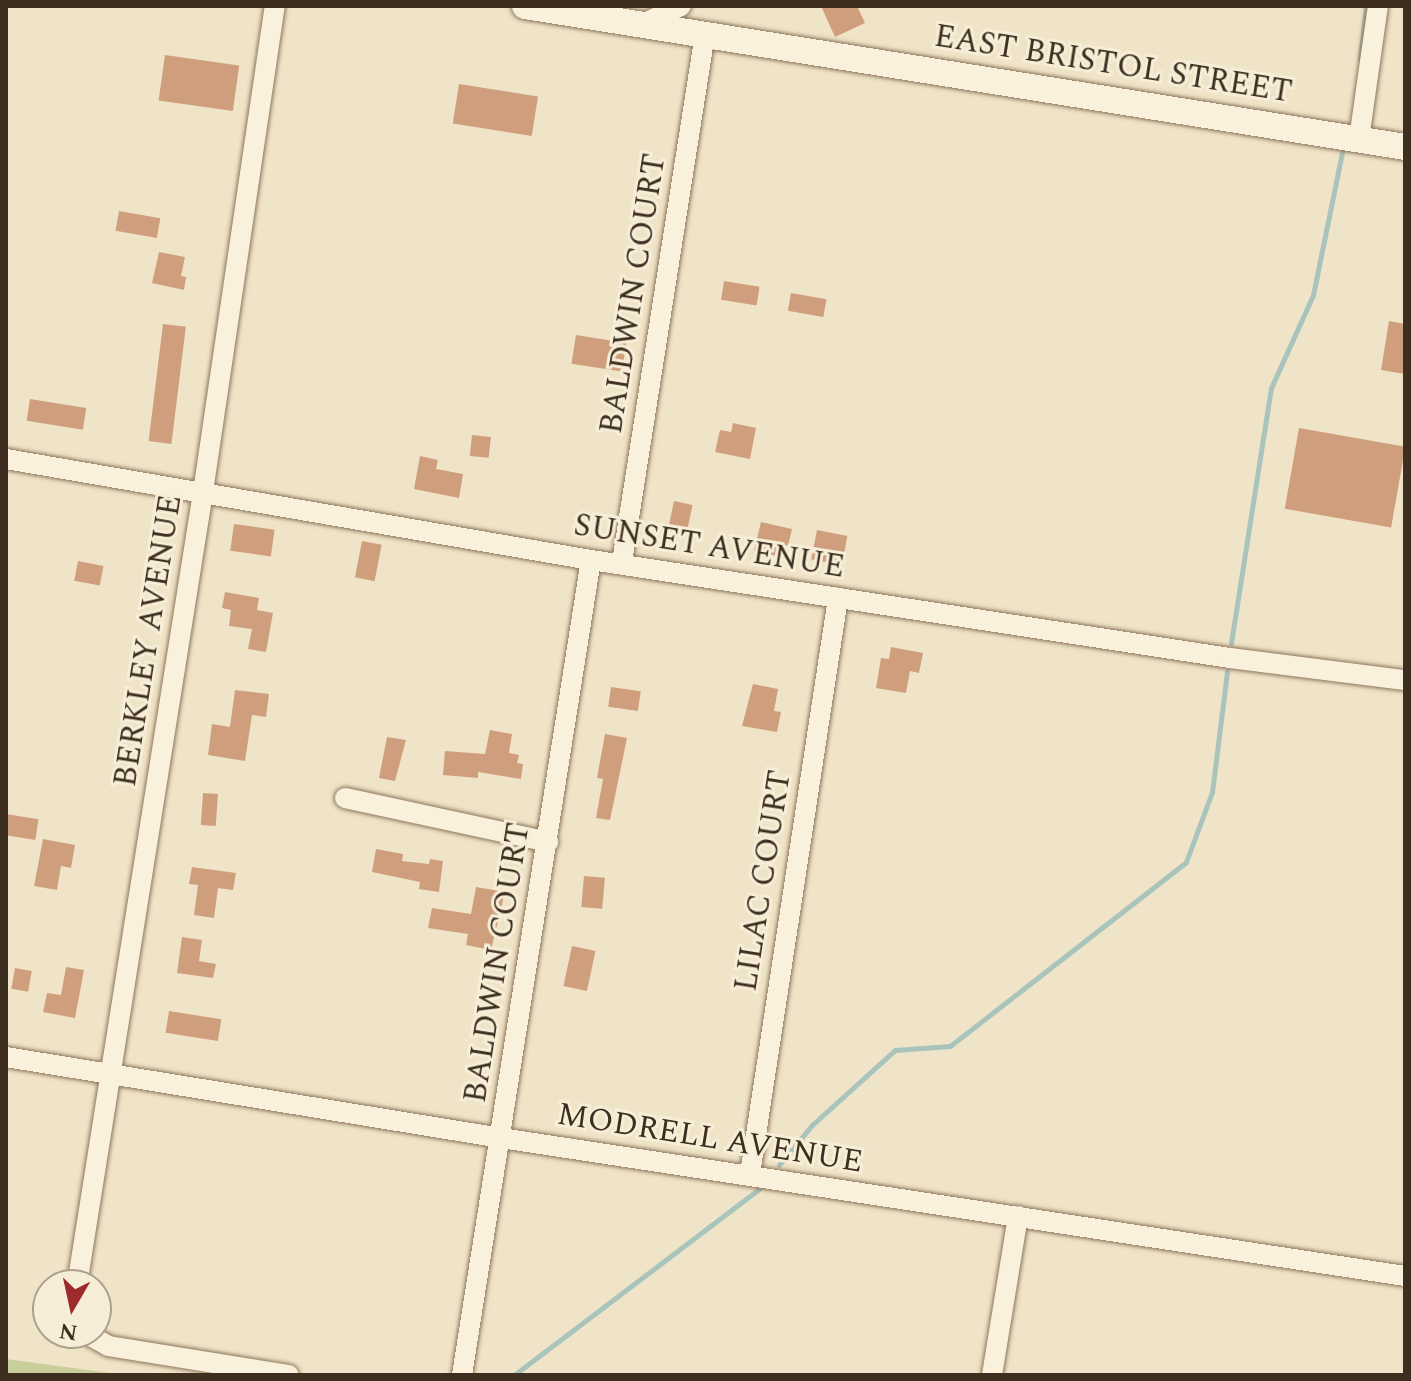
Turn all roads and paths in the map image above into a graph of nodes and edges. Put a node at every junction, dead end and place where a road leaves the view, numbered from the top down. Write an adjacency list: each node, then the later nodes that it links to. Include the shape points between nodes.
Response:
1 (275, 6): 10 (street, BERKLEY AVENUE)
2 (525, 6): 5 (main road, EAST BRISTOL STREET)
3 (681, 6): 5 (street)
4 (1378, 6): 7 (street)
5 (640, 25): 6 (main road, EAST BRISTOL STREET)
6 (705, 34): 7 (main road, EAST BRISTOL STREET); 12 (street, BALDWIN COURT)
7 (1359, 139): 8 (main road, EAST BRISTOL STREET)
8 (1405, 147)
9 (6, 459): 10 (street, SUNSET AVENUE)
10 (203, 492): 11 (street, SUNSET AVENUE); 18 (street, BERKLEY AVENUE)
11 (591, 560): 12 (street, SUNSET AVENUE); 16 (street, BALDWIN COURT)
12 (622, 562): 13 (street, SUNSET AVENUE)
13 (838, 598): 14 (street, SUNSET AVENUE); 20 (street, LILAC COURT)
14 (1405, 680)
15 (345, 798): 16 (street)
16 (548, 842): 19 (street, BALDWIN COURT)
17 (6, 1057): 18 (street, MODRELL AVENUE)
18 (111, 1073): 19 (street, MODRELL AVENUE); 22 (street, BERKLEY AVENUE)
19 (501, 1138): 20 (street, MODRELL AVENUE); 26 (street, BALDWIN COURT)
20 (750, 1174): 21 (street, MODRELL AVENUE)
21 (1018, 1216): 23 (street, MODRELL AVENUE); 27 (street)
22 (80, 1269)
23 (1405, 1276)
24 (112, 1347): 25 (street)
25 (289, 1375)
26 (462, 1375)
27 (992, 1375)

